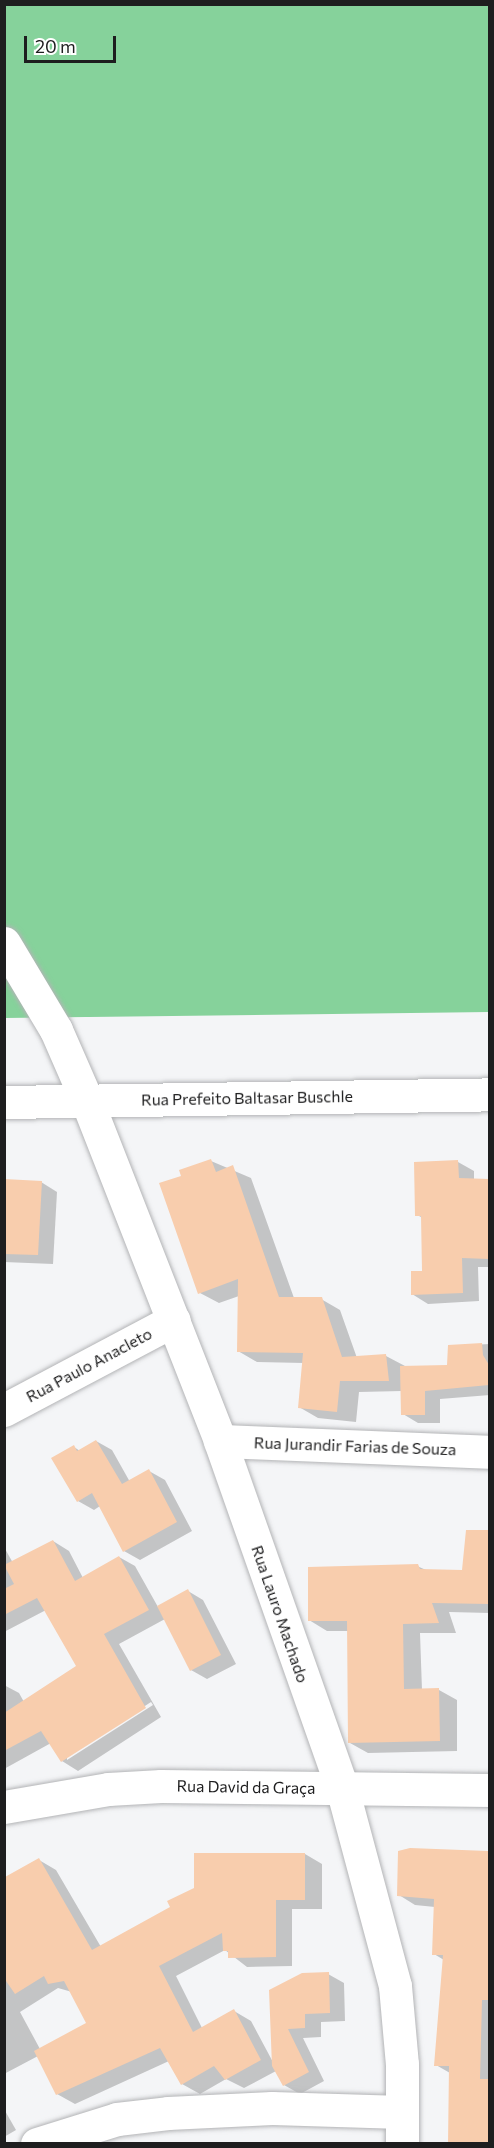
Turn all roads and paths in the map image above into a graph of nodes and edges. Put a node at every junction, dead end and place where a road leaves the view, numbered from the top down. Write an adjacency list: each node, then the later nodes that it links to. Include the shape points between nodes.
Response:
1 (4, 943): 3 (street, Rua Lauro Machado, via 56,1030)
2 (489, 1095): 3 (street, Rua Prefeito Baltasar Buschle)
3 (87, 1101): 4 (street, Rua Prefeito Baltasar Buschle); 5 (street, Rua Lauro Machado)
4 (4, 1102)
5 (174, 1320): 6 (street, Rua Paulo Anacleto); 7 (street, Rua Lauro Machado)
6 (4, 1410)
7 (220, 1441): 8 (street, Rua Jurandir Farias de Souza); 9 (street, Rua Lauro Machado)
8 (489, 1452)
9 (342, 1788): 10 (street, Rua David da Graça); 11 (street, Rua David da Graça, via 161,1786 108,1789); 12 (street, Rua Lauro Machado, via 395,1986)
10 (489, 1790)
11 (4, 1807)
12 (402, 2112): 13 (street, via 272,2108 168,2113 117,2119); 14 (street, Rua Lauro Machado)
13 (37, 2144)
14 (402, 2144)

